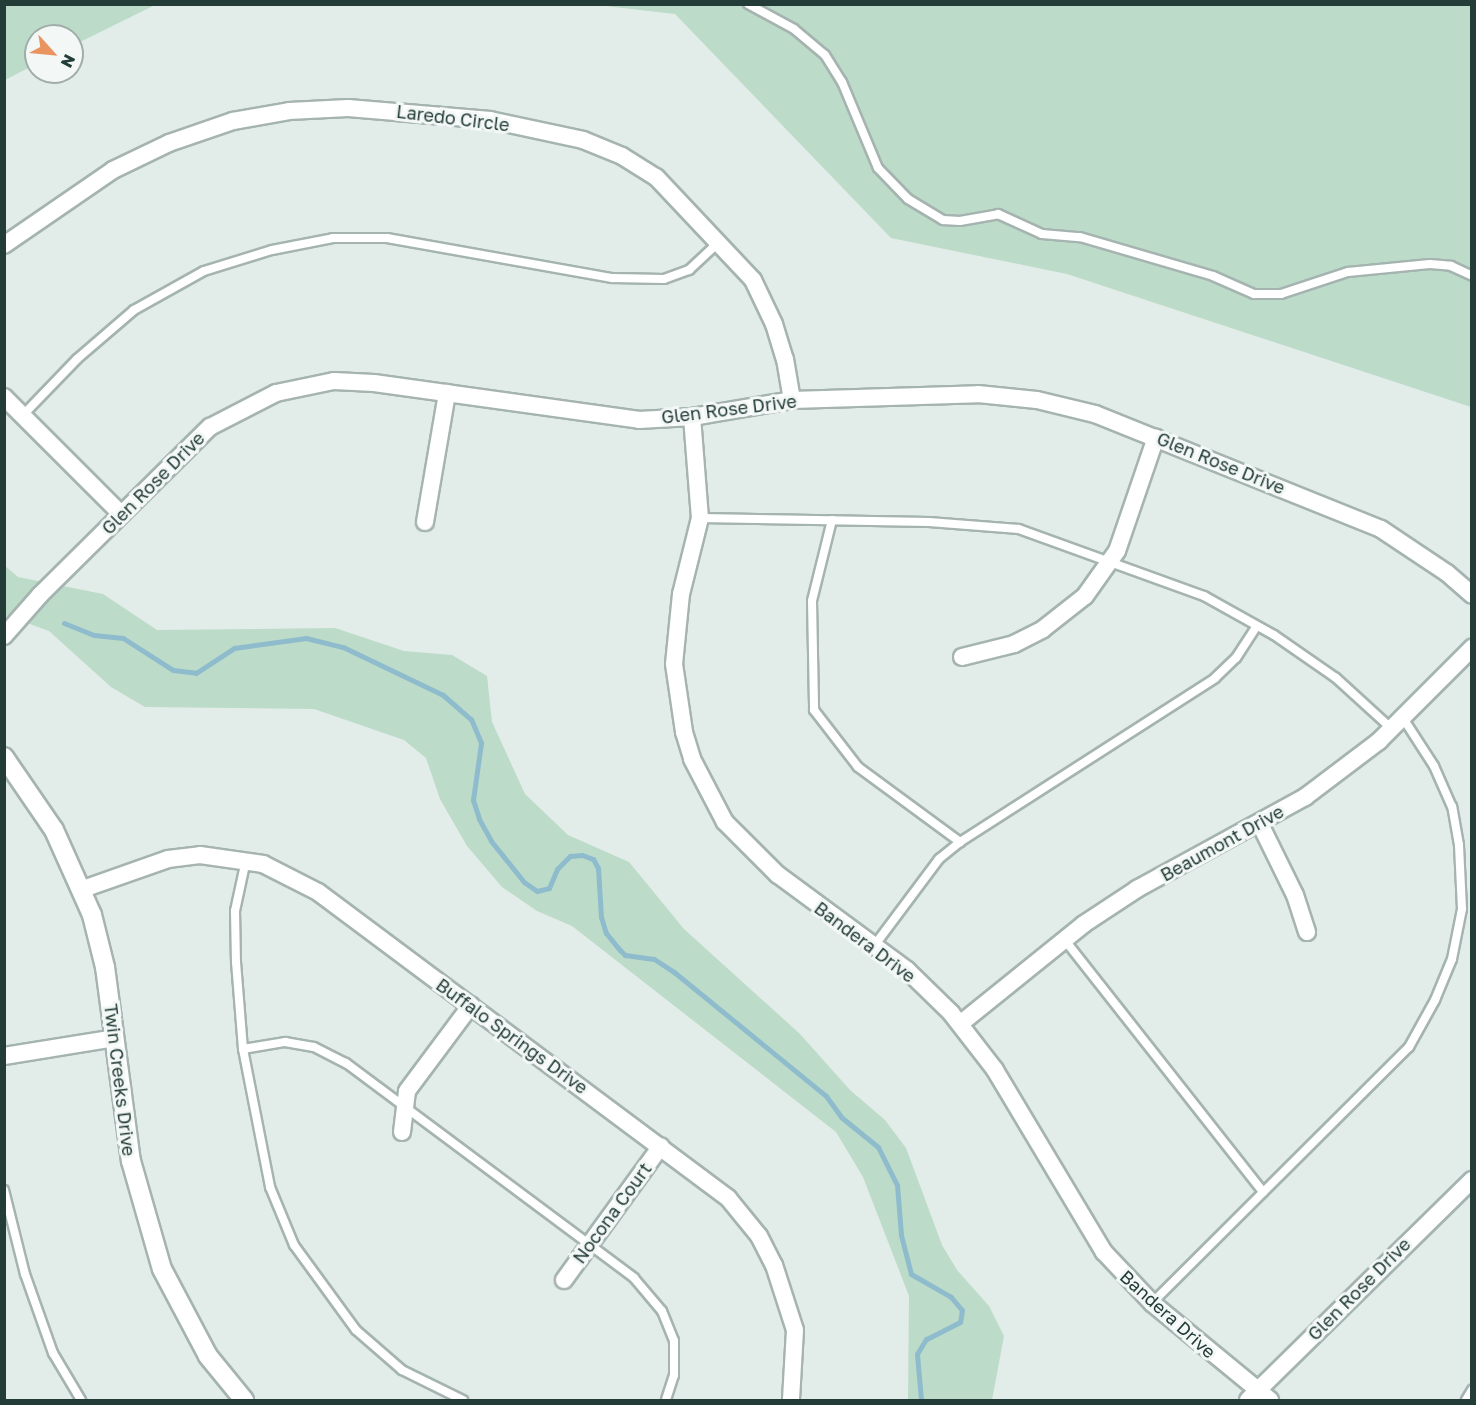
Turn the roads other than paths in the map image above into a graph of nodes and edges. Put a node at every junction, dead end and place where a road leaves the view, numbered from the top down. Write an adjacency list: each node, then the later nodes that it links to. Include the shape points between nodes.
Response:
1 (748, 4): 4 (lane, via 794,29 825,55 842,82 878,168 908,199 942,220 998,214 1042,234 1080,237 1214,276 1254,294 1287,293 1348,272 1430,264 1451,266)
2 (719, 242): 3 (street, Laredo Circle, via 656,177 622,156 583,140 490,120 348,108 288,111 233,121 169,143 113,170); 7 (street, Laredo Circle, via 761,294 785,359); 8 (lane, via 689,270 664,279 612,278 387,238 333,238 272,250 204,271 134,310 77,359)
3 (4, 245)
4 (1472, 276)
5 (447, 393): 9 (street, Glen Rose Drive, via 615,418); 11 (street, Glen Rose Drive, via 374,382 334,381 276,393 210,427); 14 (street)
6 (4, 397): 8 (street)
7 (792, 400): 9 (street, Glen Rose Drive); 10 (street, Glen Rose Drive, via 1002,397 1095,414)
8 (23, 415): 11 (street)
9 (692, 417): 12 (street, Bandera Drive)
10 (1156, 437): 15 (street); 16 (street, Glen Rose Drive, via 1381,529 1447,573)
11 (121, 514): 18 (street, Glen Rose Drive)
12 (700, 518): 13 (lane); 29 (street, Bandera Drive, via 681,594 674,664 692,759 725,822 751,851)
13 (832, 520): 15 (lane, via 1019,529); 24 (lane, via 812,601 814,710 858,767)
14 (425, 522)
15 (1111, 560): 17 (lane, via 1204,596); 20 (street, via 1085,596 1043,629 1014,644)
16 (1472, 595)
17 (1257, 626): 21 (lane); 24 (lane, via 1236,658 1215,678)
18 (4, 636)
19 (1472, 648): 21 (street, Beaumont Drive)
20 (962, 657)
21 (1398, 724): 23 (street, Beaumont Drive, via 1305,797); 40 (lane, via 1434,766 1452,807 1462,909 1452,959 1436,1000 1409,1047)
22 (4, 757): 26 (street, Twin Creeks Drive, via 54,830)
23 (1260, 824): 27 (street, via 1295,895); 28 (street, Beaumont Drive, via 1137,889)
24 (960, 842): 29 (lane, via 939,859)
25 (246, 860): 26 (street, Buffalo Springs Drive, via 200,855 168,859); 30 (street, Buffalo Springs Drive, via 287,874 318,892); 33 (lane, via 235,910)
26 (83, 889): 32 (street, Twin Creeks Drive, via 100,940)
27 (1307, 932)
28 (1064, 939): 31 (street, Beaumont Drive); 40 (lane)
29 (874, 946): 31 (street, Bandera Drive, via 913,975)
30 (471, 1005): 35 (street, via 407,1091); 37 (street, Buffalo Springs Drive)
31 (960, 1024): 43 (street, Bandera Drive, via 1010,1094 1090,1233)
32 (115, 1038): 34 (street); 47 (street, Twin Creeks Drive, via 131,1161 162,1269 208,1356)
33 (243, 1049): 35 (lane, via 285,1042 314,1047 346,1063); 48 (lane, via 270,1187 294,1245 356,1330 402,1370)
34 (4, 1056)
35 (403, 1109): 36 (street); 41 (lane)
36 (402, 1132)
37 (661, 1146): 41 (street, Nocona Court); 50 (street, Buffalo Springs Drive, via 728,1198 764,1245 795,1330)
38 (1472, 1180): 45 (street, Glen Rose Drive)
39 (4, 1190): 46 (lane, via 25,1274 49,1344)
40 (1263, 1192): 43 (lane)
41 (590, 1244): 42 (street, Nocona Court); 49 (lane, via 634,1278 662,1311 674,1341 674,1375)
42 (564, 1280)
43 (1152, 1303): 45 (street, Bandera Drive)
44 (1472, 1390): 51 (lane)
45 (1258, 1398)
46 (81, 1401)
47 (244, 1401)
48 (463, 1401)
49 (666, 1401)
50 (791, 1401)
51 (1466, 1401)

